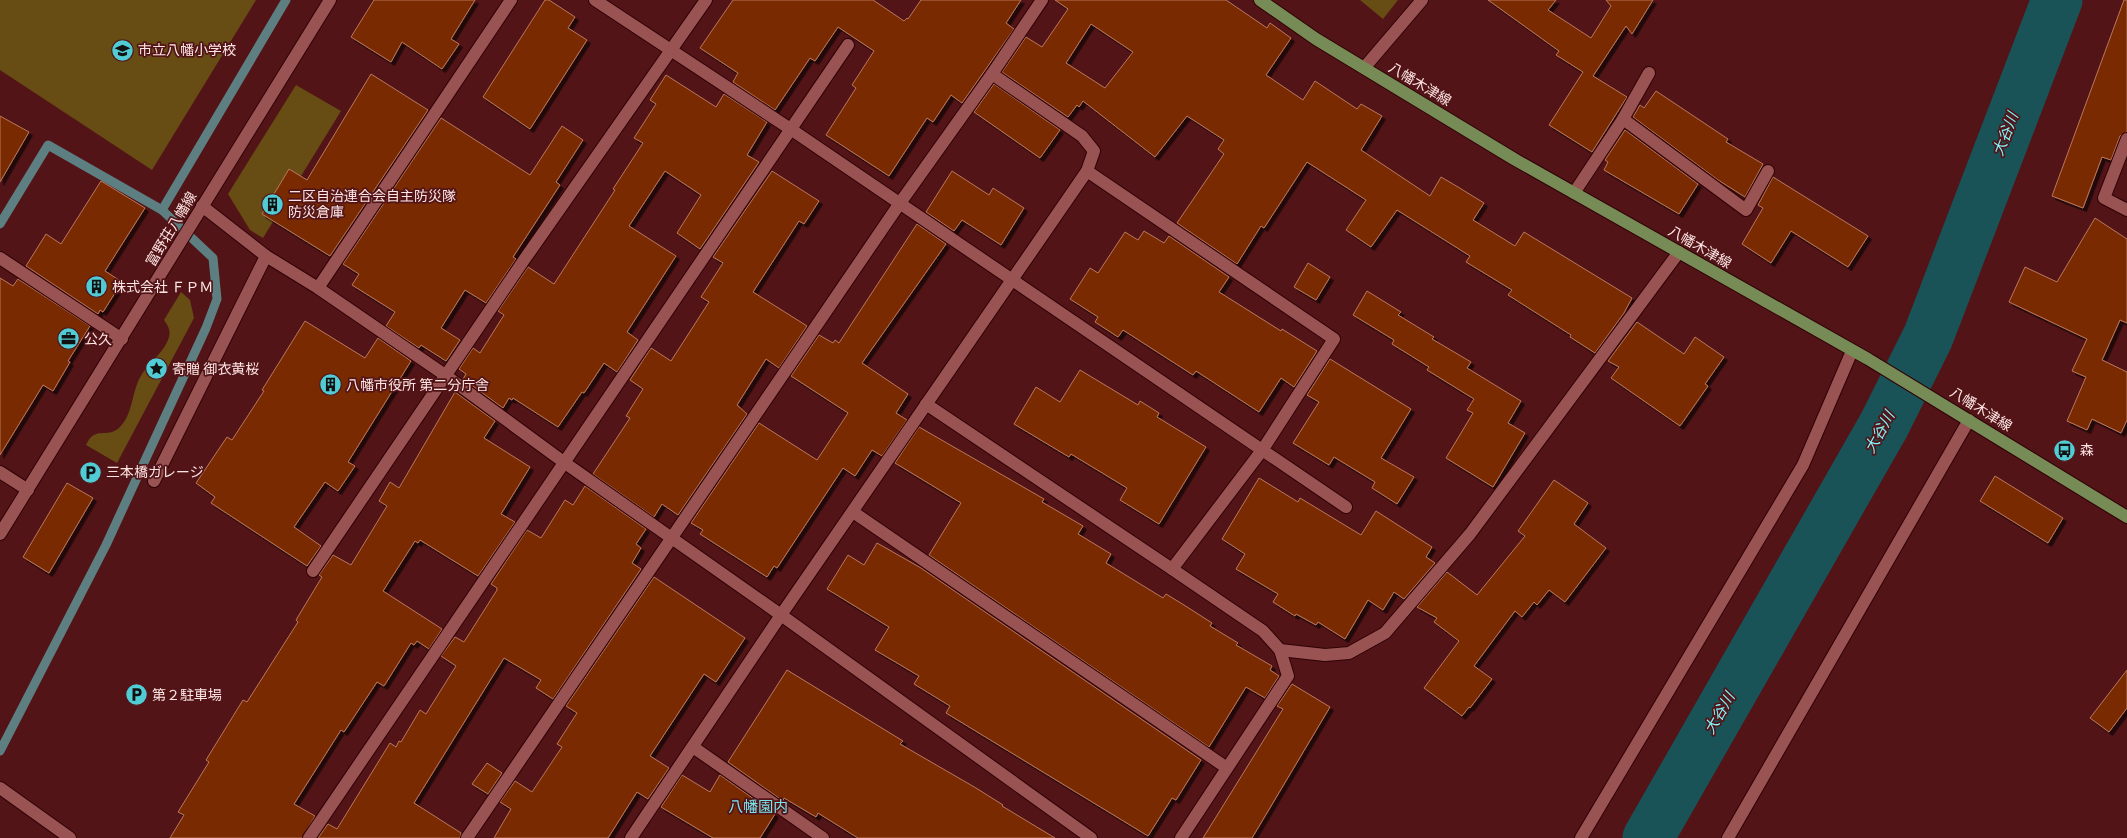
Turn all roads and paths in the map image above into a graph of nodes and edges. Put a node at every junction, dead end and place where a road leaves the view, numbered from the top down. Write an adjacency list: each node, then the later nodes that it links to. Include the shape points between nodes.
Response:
1 (330, 0): 20 (street, 富野荘八幡線)
2 (511, 0): 26 (street)
3 (595, 0): 9 (street)
4 (706, 0): 9 (street)
5 (1042, 0): 12 (street)
6 (1260, 0): 10 (main road, 八幡木津線)
7 (1422, 0): 10 (street)
8 (848, 46): 14 (street)
9 (671, 51): 14 (street); 29 (street)
10 (1364, 68): 18 (main road, 八幡木津線)
11 (1649, 73): 13 (street)
12 (992, 74): 16 (street, via 1082,136 1094,151); 19 (street)
13 (1623, 119): 17 (street, via 1746,210); 18 (street)
14 (792, 130): 19 (street); 33 (street)
15 (2127, 139): 21 (street, via 2104,198)
16 (1087, 171): 25 (street); 32 (street, via 1334,339)
17 (1768, 171)
18 (1574, 193): 22 (main road, 八幡木津線)
19 (900, 203): 25 (street); 41 (street)
20 (202, 206): 23 (street); 27 (street, 富野荘八幡線)
21 (2127, 210)
22 (1679, 252): 28 (main road, 八幡木津線); 45 (street, via 1470,534 1385,633 1349,653 1325,655)
23 (266, 256): 26 (street); 35 (street)
24 (0, 258): 27 (street)
25 (1013, 280): 30 (street); 32 (street)
26 (318, 288): 29 (street)
27 (122, 339): 36 (street, 富野荘八幡線)
28 (1852, 351): 31 (main road, 八幡木津線); 56 (street, via 1803,465)
29 (445, 375): 33 (street); 43 (street)
30 (926, 404): 38 (street); 42 (street)
31 (1969, 420): 39 (main road, 八幡木津線); 57 (street)
32 (1263, 449): 37 (street); 42 (street)
33 (565, 463): 41 (street); 50 (street)
34 (0, 472): 36 (street)
35 (154, 482)
36 (28, 490): 40 (street, 富野荘八幡線)
37 (1346, 507)
38 (853, 512): 44 (street); 47 (street)
39 (2127, 517)
40 (0, 534)
41 (672, 539): 44 (street); 51 (street)
42 (1172, 569): 45 (street, via 1263,631)
43 (313, 572)
44 (781, 615): 46 (street); 54 (street)
45 (1280, 650): 47 (street, via 1288,676)
46 (692, 747): 52 (street); 53 (street)
47 (1226, 768): 55 (street)
48 (0, 788): 49 (street)
49 (70, 838)
50 (309, 838)
51 (467, 838)
52 (632, 838)
53 (823, 838)
54 (1091, 838)
55 (1181, 838)
56 (1581, 838)
57 (1728, 838)

